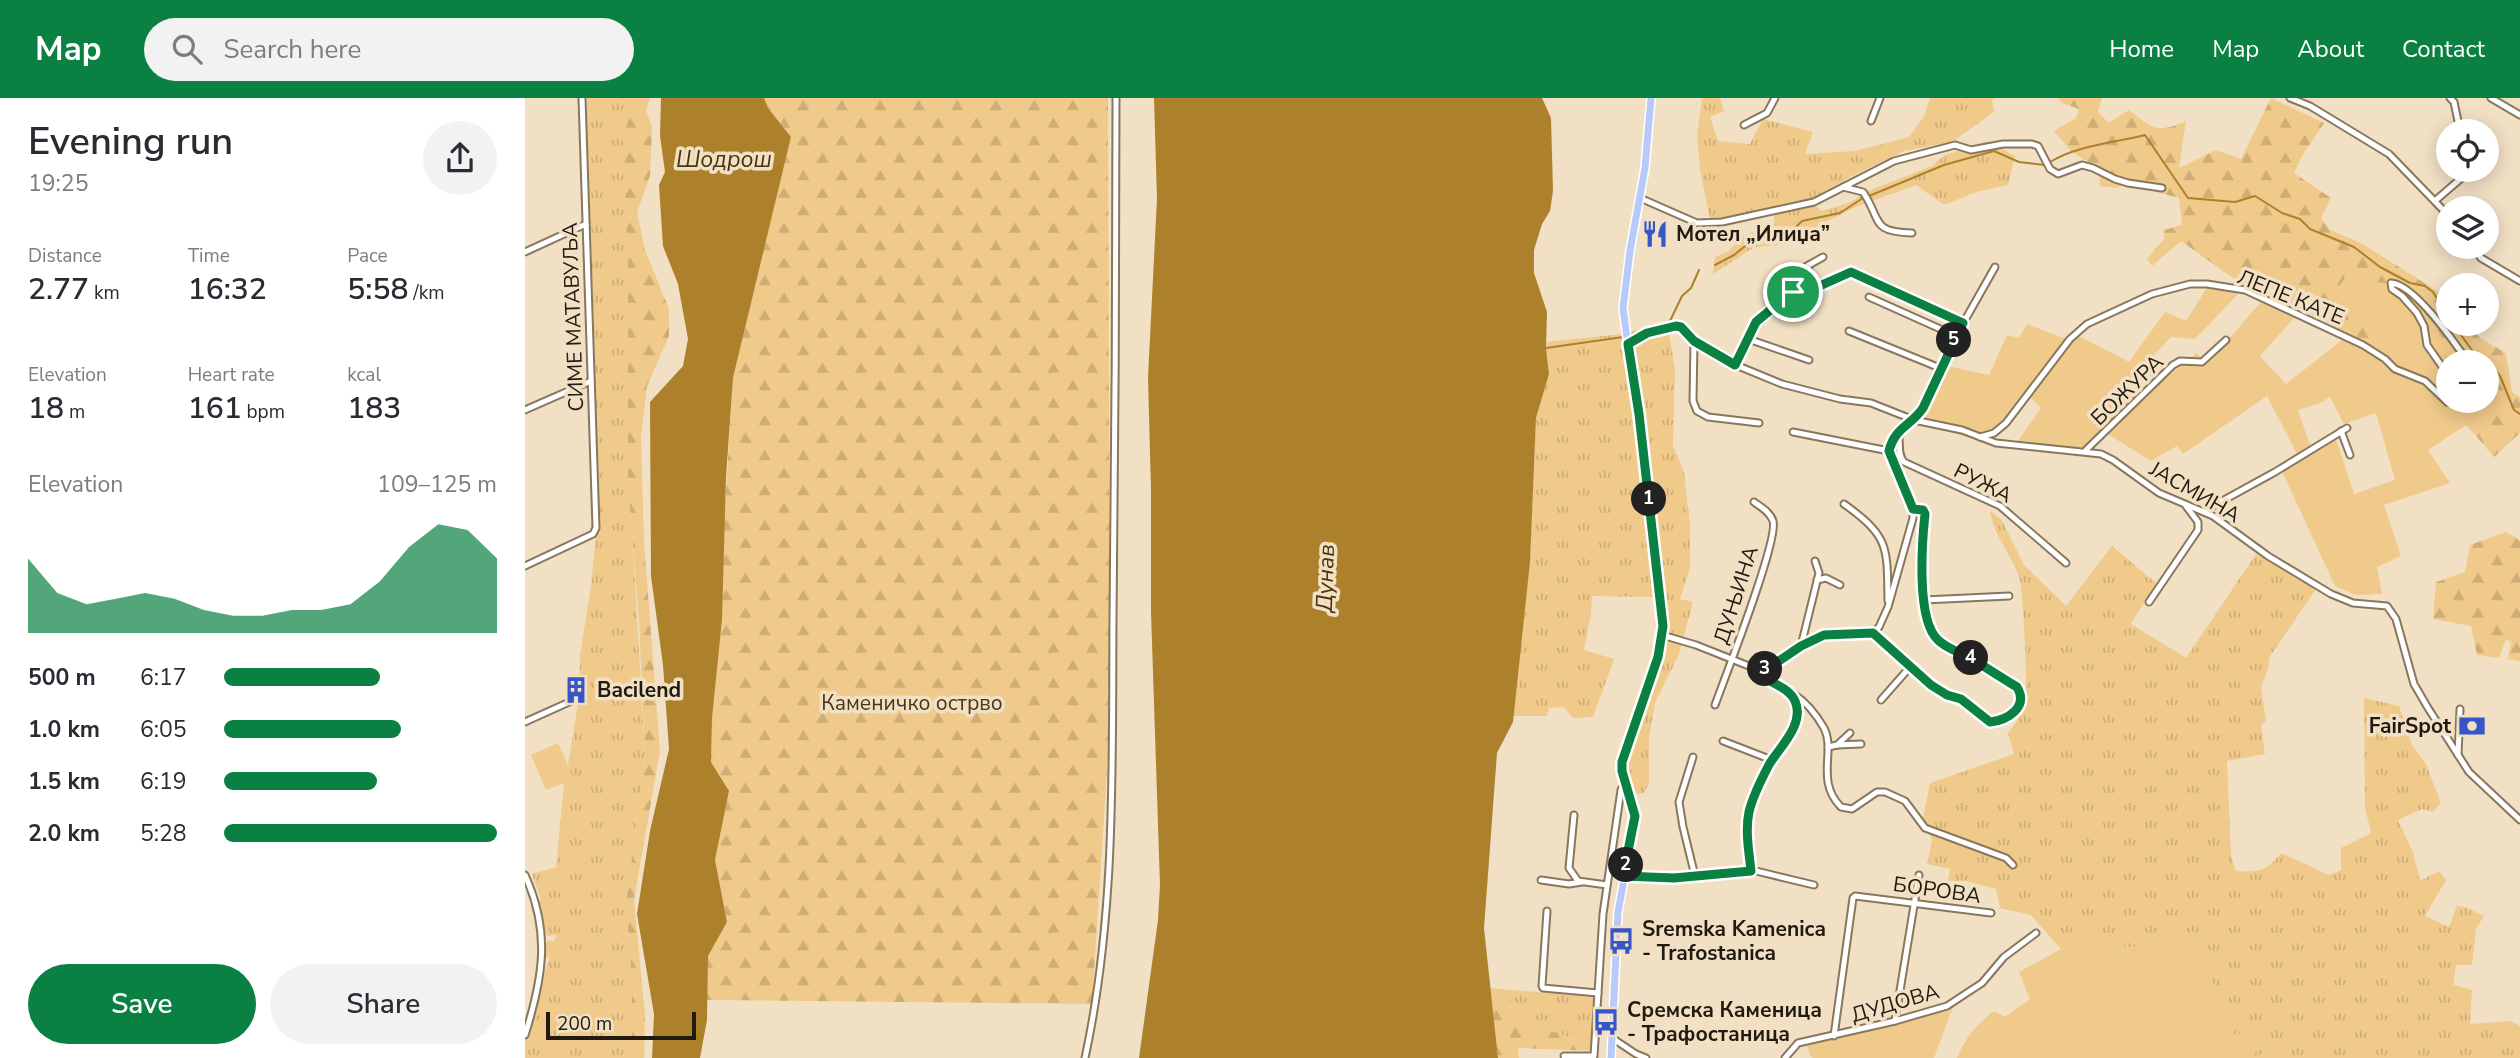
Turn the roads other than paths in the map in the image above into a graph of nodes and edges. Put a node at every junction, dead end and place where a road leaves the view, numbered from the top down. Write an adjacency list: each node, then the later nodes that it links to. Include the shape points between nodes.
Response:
1 (582, 98): 19 (street, СИМЕ МАТАВУЉА)
2 (1116, 98): 108 (street, via 1111,793 1106,921)
3 (1651, 98): 17 (main road)
4 (1775, 98): 12 (street, via 1767,113)
5 (1880, 98): 11 (street)
6 (2290, 98): 18 (street, via 2389,154)
7 (2450, 98): 10 (street)
8 (2491, 98): 9 (street)
9 (2520, 115)
10 (2458, 119)
11 (1871, 121)
12 (1744, 125)
13 (2456, 182): 16 (street)
14 (1843, 187): 15 (street, via 1893,160 1955,145 1971,149 2032,144 2057,174 2082,165 2115,179); 17 (street, via 1814,202 1722,222 1697,223); 20 (street, via 1866,196 1879,225 1895,233)
15 (2162, 188)
16 (2440, 196)
17 (1640, 198): 34 (main road, via 1624,289)
18 (2436, 200)
19 (586, 224): 21 (street); 40 (street, СИМЕ МАТАВУЉА)
20 (1912, 233)
21 (525, 252)
22 (1823, 257): 26 (street, via 1807,266)
23 (2482, 259): 25 (street)
24 (1995, 267): 28 (street)
25 (2520, 281)
26 (1816, 287): 28 (street, via 1851,272); 31 (street, via 1787,296 1756,322)
27 (1869, 297): 30 (street)
28 (1963, 323): 30 (street)
29 (1849, 331): 39 (street)
30 (1956, 336): 39 (street)
31 (1748, 339): 37 (street); 38 (street)
32 (2226, 340): 48 (street, БОЖУРА, via 2202,362 2173,365)
33 (1694, 341): 34 (street, ЈАСМИНА, via 1681,327 1673,326); 38 (street, ЈАСМИНА); 44 (street, via 1693,401 1697,411 1708,417)
34 (1627, 342): 66 (main road, via 1656,555)
35 (2459, 350): 36 (street, via 2429,311 2399,284 2391,283 2417,313)
36 (2436, 358)
37 (1809, 360)
38 (1735, 365): 43 (street, ЈАСМИНА, via 1782,384 1871,403)
39 (1940, 368): 43 (street)
40 (591, 381): 42 (street); 58 (street, СИМЕ МАТАВУЉА, via 593,534)
41 (2436, 392): 47 (street, ЛЕПЕ КАТЕ, via 2363,345 2245,290 2190,284 2152,294 2087,324 2070,339 2006,423)
42 (525, 411)
43 (1915, 419): 45 (street); 47 (street, ЈАСМИНА)
44 (1759, 423)
45 (1898, 431): 49 (street); 57 (street, РУЖА, via 1903,462 2000,506)
46 (1793, 432): 49 (street)
47 (1980, 437): 48 (street, ЈАСМИНА, via 2005,445)
48 (2086, 450): 53 (street, ЈАСМИНА, via 2106,456 2152,489)
49 (1889, 451): 54 (street)
50 (2350, 455): 55 (street, via 2344,429)
51 (1754, 502): 68 (street, ДУЊИНА, via 1770,516 1774,531)
52 (1844, 504): 64 (street, via 1874,527 1884,545)
53 (2186, 506): 55 (street, ЈАСМИНА); 63 (street, via 2198,522 2198,530)
54 (1913, 509): 62 (street, via 1925,514); 64 (street, via 1908,543)
55 (2204, 511): 82 (street, ЈАСМИНА, via 2331,594 2391,610 2414,684)
56 (1815, 561): 59 (street)
57 (2066, 563)
58 (525, 566)
59 (1817, 580): 60 (street, via 1826,578); 67 (street)
60 (1840, 585)
61 (2009, 596): 62 (street)
62 (1924, 600): 69 (street, via 1935,638 2017,687 2021,698 2010,717 1990,722)
63 (2149, 601)
64 (1888, 607): 65 (street)
65 (1873, 633): 67 (street, via 1834,633); 69 (street)
66 (1662, 635): 68 (street); 85 (main road, via 1623,757)
67 (1801, 646): 70 (street)
68 (1732, 659): 70 (street); 74 (street, ДУЊИНА)
69 (1910, 667): 73 (street)
70 (1759, 670): 71 (street)
71 (1789, 692): 81 (street, via 1822,725); 84 (street, via 1797,704 1794,728)
72 (576, 699): 76 (street)
73 (1881, 700)
74 (1715, 705)
75 (2460, 709): 82 (street)
76 (525, 722)
77 (1850, 733): 80 (street)
78 (1723, 741): 84 (street)
79 (1861, 744): 80 (street)
80 (1837, 745): 81 (street)
81 (1828, 747): 88 (street, via 1827,779 1841,807 1852,809 1877,792 1885,793 1905,801 1925,828 2006,858)
82 (2458, 755): 87 (street, ЈАСМИНА, via 2477,781)
83 (1693, 757): 93 (street, via 1679,802)
84 (1772, 760): 89 (street, via 1749,811)
85 (1626, 781): 92 (main road, via 1635,821); 97 (street)
86 (1574, 815): 95 (street, via 1569,868)
87 (2520, 820)
88 (2013, 865)
89 (1751, 871): 93 (street); 96 (street)
90 (525, 875): 104 (street, via 542,934 538,991)
91 (1919, 875): 98 (street)
92 (1623, 876): 93 (street); 106 (main road)
93 (1695, 876)
94 (1541, 880): 95 (street)
95 (1582, 882): 97 (street)
96 (1814, 884)
97 (1607, 885): 102 (street)
98 (1914, 903): 100 (street, БОРОВА); 103 (street); 105 (street, БОРОВА, via 1860,895 1853,898)
99 (1547, 911): 102 (street, via 1543,988)
100 (1991, 914)
101 (2036, 933): 103 (street, ДУДОВА, via 1960,998 1938,1010)
102 (1598, 993): 107 (street, via 1594,1056)
103 (1895, 1021): 105 (street, ДУДОВА)
104 (525, 1035)
105 (1834, 1036): 111 (street, ДУДОВА, via 1798,1043)
106 (1612, 1038): 109 (main road); 110 (street)
107 (1564, 1056)
108 (1085, 1058)
109 (1611, 1058)
110 (1646, 1058)
111 (1785, 1058)

